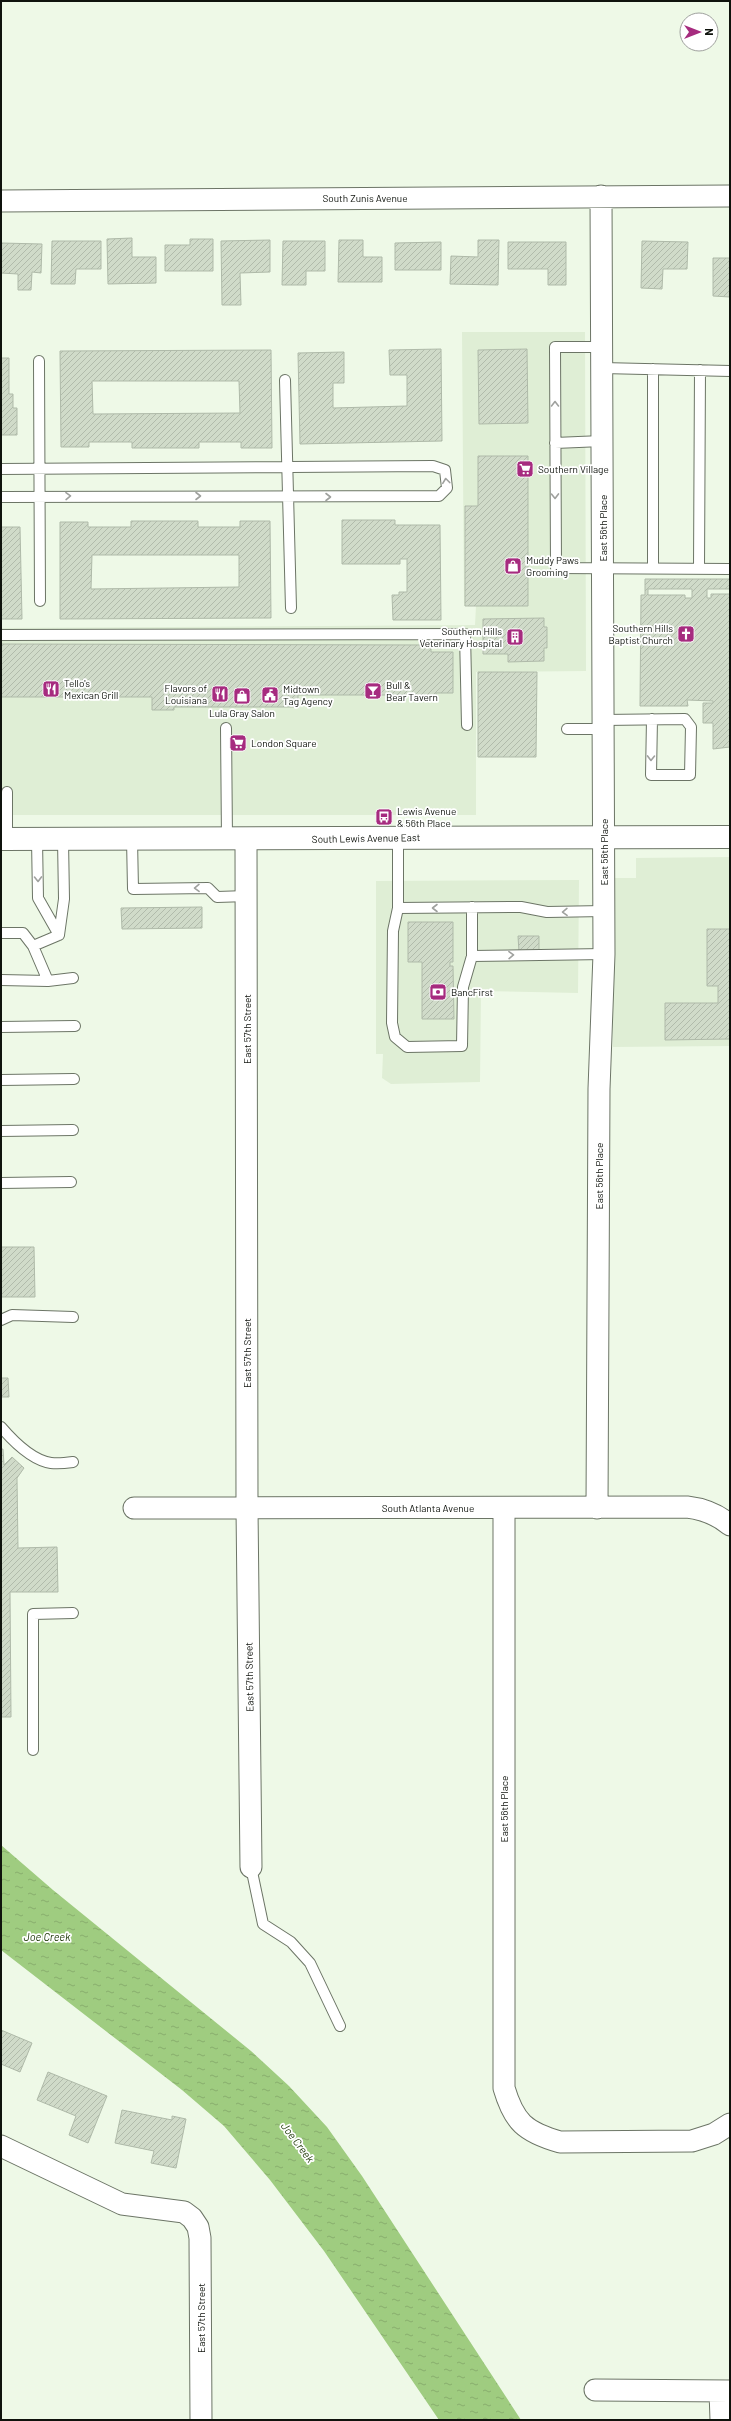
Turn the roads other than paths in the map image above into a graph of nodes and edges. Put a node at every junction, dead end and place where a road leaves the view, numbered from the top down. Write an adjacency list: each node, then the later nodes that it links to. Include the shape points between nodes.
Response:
1 (601, 196): 2 (street, South Zunis Avenue); 3 (street, South Zunis Avenue); 4 (street, East 56th Place)
2 (730, 196)
3 (1, 201)
4 (602, 347): 6 (street, East 56th Place); 12 (lane, one-way to 4, via 555,347)
5 (39, 361): 14 (lane)
6 (602, 368): 7 (lane); 11 (street, East 56th Place)
7 (653, 369): 8 (lane); 20 (lane)
8 (700, 370): 9 (lane); 21 (lane)
9 (730, 370)
10 (285, 380): 13 (lane)
11 (602, 441): 12 (lane); 19 (street, East 56th Place)
12 (555, 443): 19 (lane, one-way to 19, via 556,568)
13 (288, 466): 14 (lane); 18 (lane); 18 (lane, one-way to 13, via 439,496 447,488 445,470 433,466)
14 (40, 469): 15 (lane); 16 (lane)
15 (1, 470)
16 (40, 496): 17 (lane); 18 (lane, one-way to 18); 23 (lane)
17 (1, 497)
18 (289, 497): 24 (lane)
19 (603, 568): 20 (lane); 27 (street, East 56th Place)
20 (653, 569): 21 (lane)
21 (699, 569): 22 (lane)
22 (730, 569)
23 (40, 601)
24 (291, 608)
25 (1, 635): 28 (lane, via 465,634)
26 (652, 719): 26 (lane, one-way to 26, via 651,775 690,776 691,727 685,719); 27 (lane)
27 (603, 724): 30 (lane); 34 (street, East 56th Place)
28 (467, 725)
29 (226, 728): 37 (lane)
30 (567, 729)
31 (7, 792): 35 (lane)
32 (398, 837): 34 (main road, South Lewis Avenue East); 37 (main road, South Lewis Avenue East); 42 (lane)
33 (730, 837): 34 (main road, South Lewis Avenue East)
34 (604, 838): 43 (street, East 56th Place)
35 (4, 839): 38 (main road, South Lewis Avenue East)
36 (132, 839): 37 (main road, South Lewis Avenue East); 39 (main road, South Lewis Avenue East); 40 (lane, one-way to 36, via 217,897 208,888 133,889)
37 (236, 839): 40 (street, East 57th Street)
38 (37, 840): 39 (main road, South Lewis Avenue East); 45 (lane, one-way to 45, via 38,898)
39 (63, 840): 45 (lane, via 64,899)
40 (247, 896): 65 (street, East 57th Street)
41 (472, 907): 42 (lane, one-way to 42); 43 (lane, one-way to 41, via 547,912 521,907); 48 (lane)
42 (398, 908): 48 (lane, via 393,931 392,1023 395,1037 407,1047 462,1046 463,987)
43 (604, 911): 47 (street, East 56th Place)
44 (1, 933): 46 (lane, via 23,933)
45 (59, 935): 46 (lane)
46 (33, 946): 51 (lane)
47 (604, 954): 48 (lane, one-way to 47); 67 (street, East 56th Place, via 599,1089)
48 (472, 956)
49 (73, 978): 51 (lane)
50 (1, 980): 51 (lane)
51 (48, 981)
52 (74, 1026): 53 (lane)
53 (1, 1027)
54 (74, 1079): 55 (lane)
55 (1, 1080)
56 (73, 1130): 57 (lane)
57 (1, 1131)
58 (71, 1182): 59 (lane)
59 (1, 1183)
60 (73, 1317): 61 (lane, via 12,1315)
61 (1, 1320)
62 (1, 1426): 63 (lane, via 13,1441 33,1456 51,1463)
63 (73, 1462)
64 (134, 1508): 65 (street, South Atlanta Avenue)
65 (247, 1508): 66 (street, South Atlanta Avenue); 71 (street, East 57th Street)
66 (504, 1508): 67 (street, South Atlanta Avenue); 73 (street, East 56th Place, via 504,2088 510,2109 539,2136 560,2142 692,2141)
67 (597, 1508): 68 (street, South Atlanta Avenue, via 687,1507 704,1509)
68 (725, 1521)
69 (73, 1614): 70 (lane, via 33,1614)
70 (33, 1750)
71 (251, 1867): 72 (lane, via 263,1924 291,1942 310,1963)
72 (340, 2026)
73 (722, 2129)
74 (1, 2146): 77 (street, East 57th Street, via 122,2204 154,2210 174,2210 192,2218 198,2227 200,2238)
75 (595, 2390): 76 (street)
76 (725, 2391): 78 (street)
77 (201, 2420)
78 (721, 2420)

